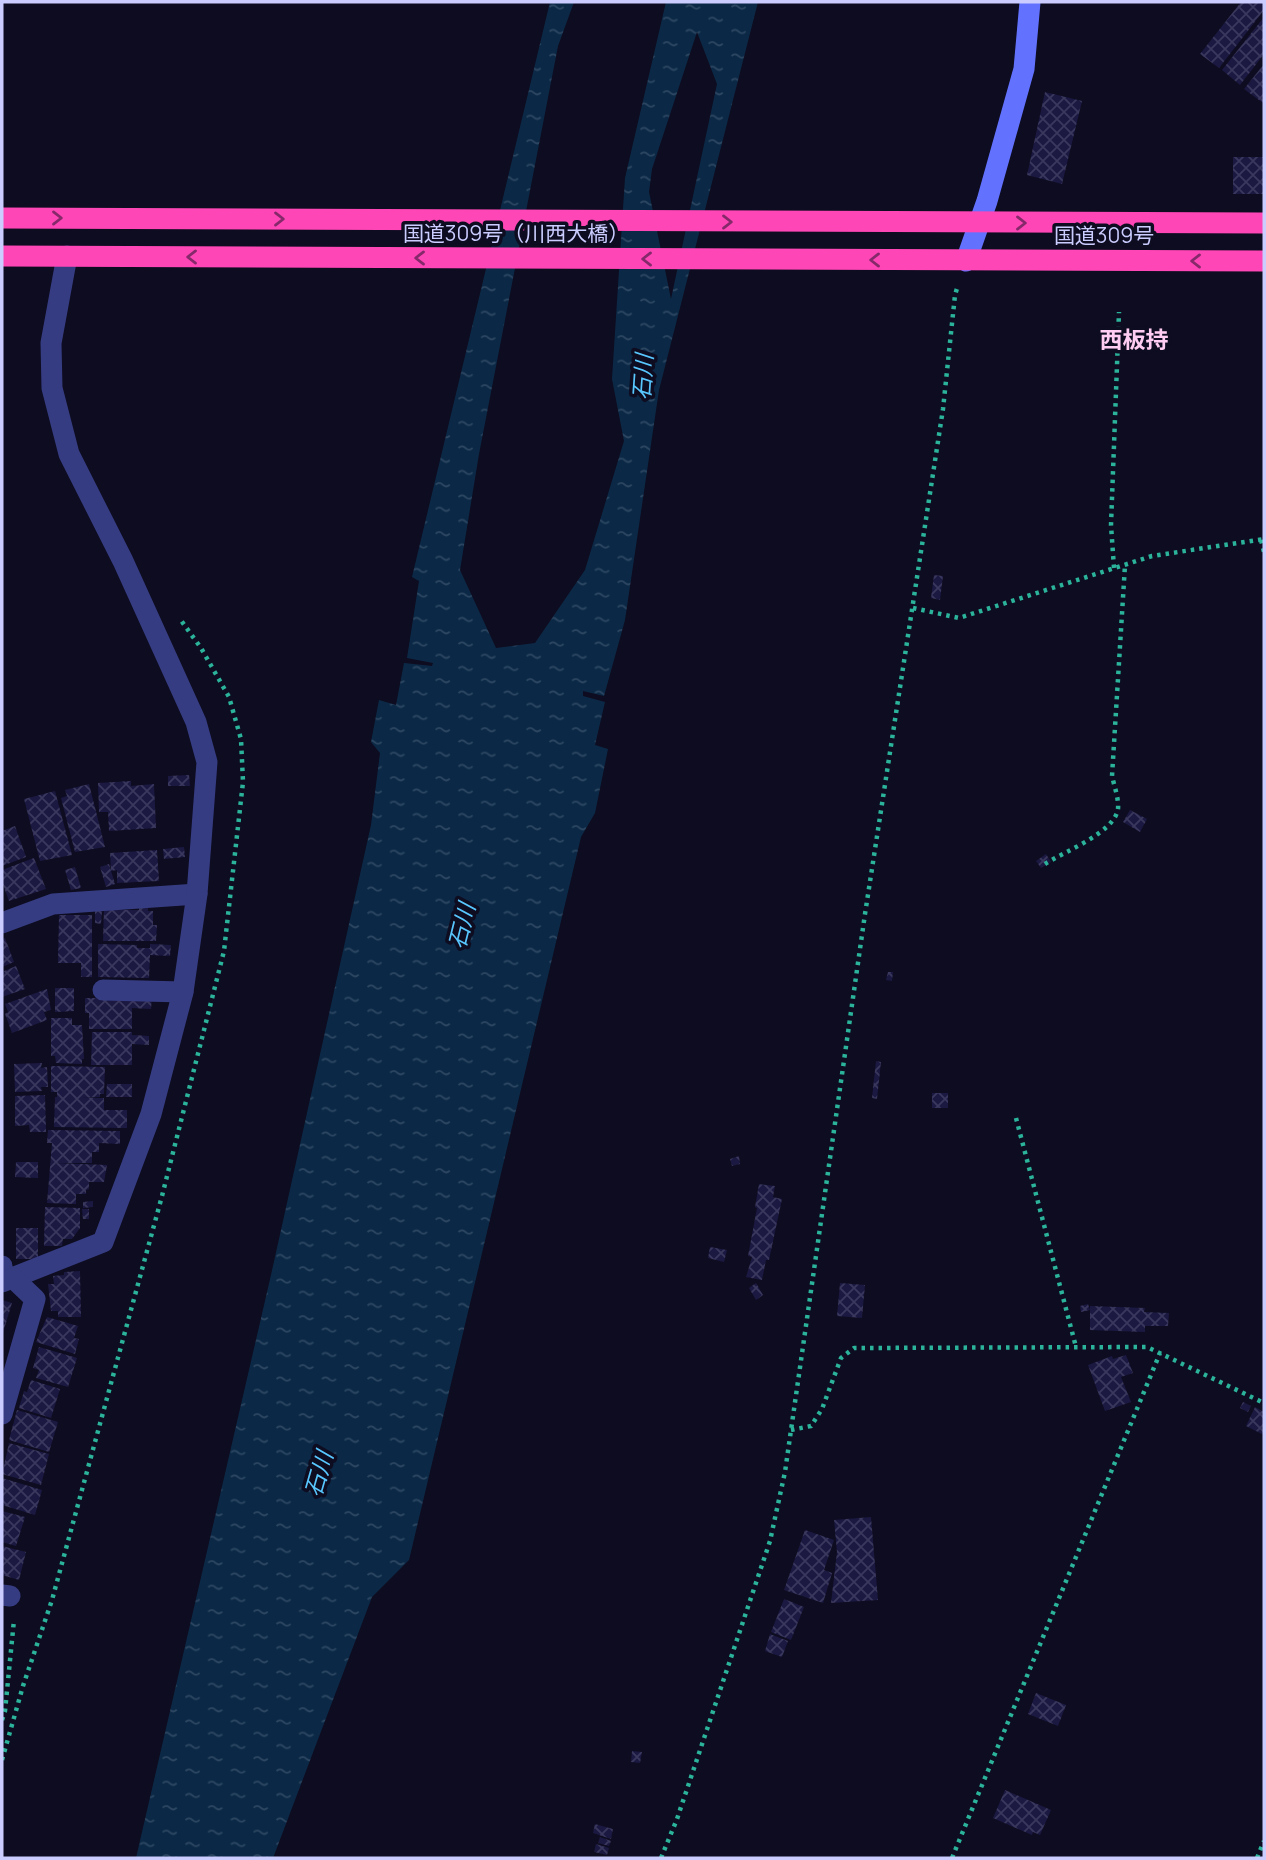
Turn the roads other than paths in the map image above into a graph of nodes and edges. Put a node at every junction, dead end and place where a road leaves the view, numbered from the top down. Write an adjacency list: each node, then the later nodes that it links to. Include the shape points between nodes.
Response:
1 (1030, 2): 4 (street, via 1024,69)
2 (2, 218): 3 (highway, 国道309号（川西大橋）, one-way to 3)
3 (953, 223): 4 (highway, 国道309号)
4 (978, 223): 5 (highway, 国道309号, one-way to 5); 9 (street)
5 (1264, 223)
6 (2, 256): 7 (highway)
7 (78, 256): 8 (highway, 国道309号（川西大橋）, one-way to 7); 11 (street, via 51,343 52,388 69,454 196,722 207,762)
8 (943, 260): 9 (highway, 国道309号)
9 (966, 261): 10 (highway, 国道309号, one-way to 9)
10 (1264, 261)
11 (197, 894): 12 (street, via 53,904); 14 (street)
12 (2, 923)
13 (103, 990): 14 (street)
14 (183, 992): 15 (street, via 151,1114 103,1242)
15 (7, 1272): 16 (street, via 35,1299)
16 (8, 1364): 17 (street)
17 (2, 1414)

